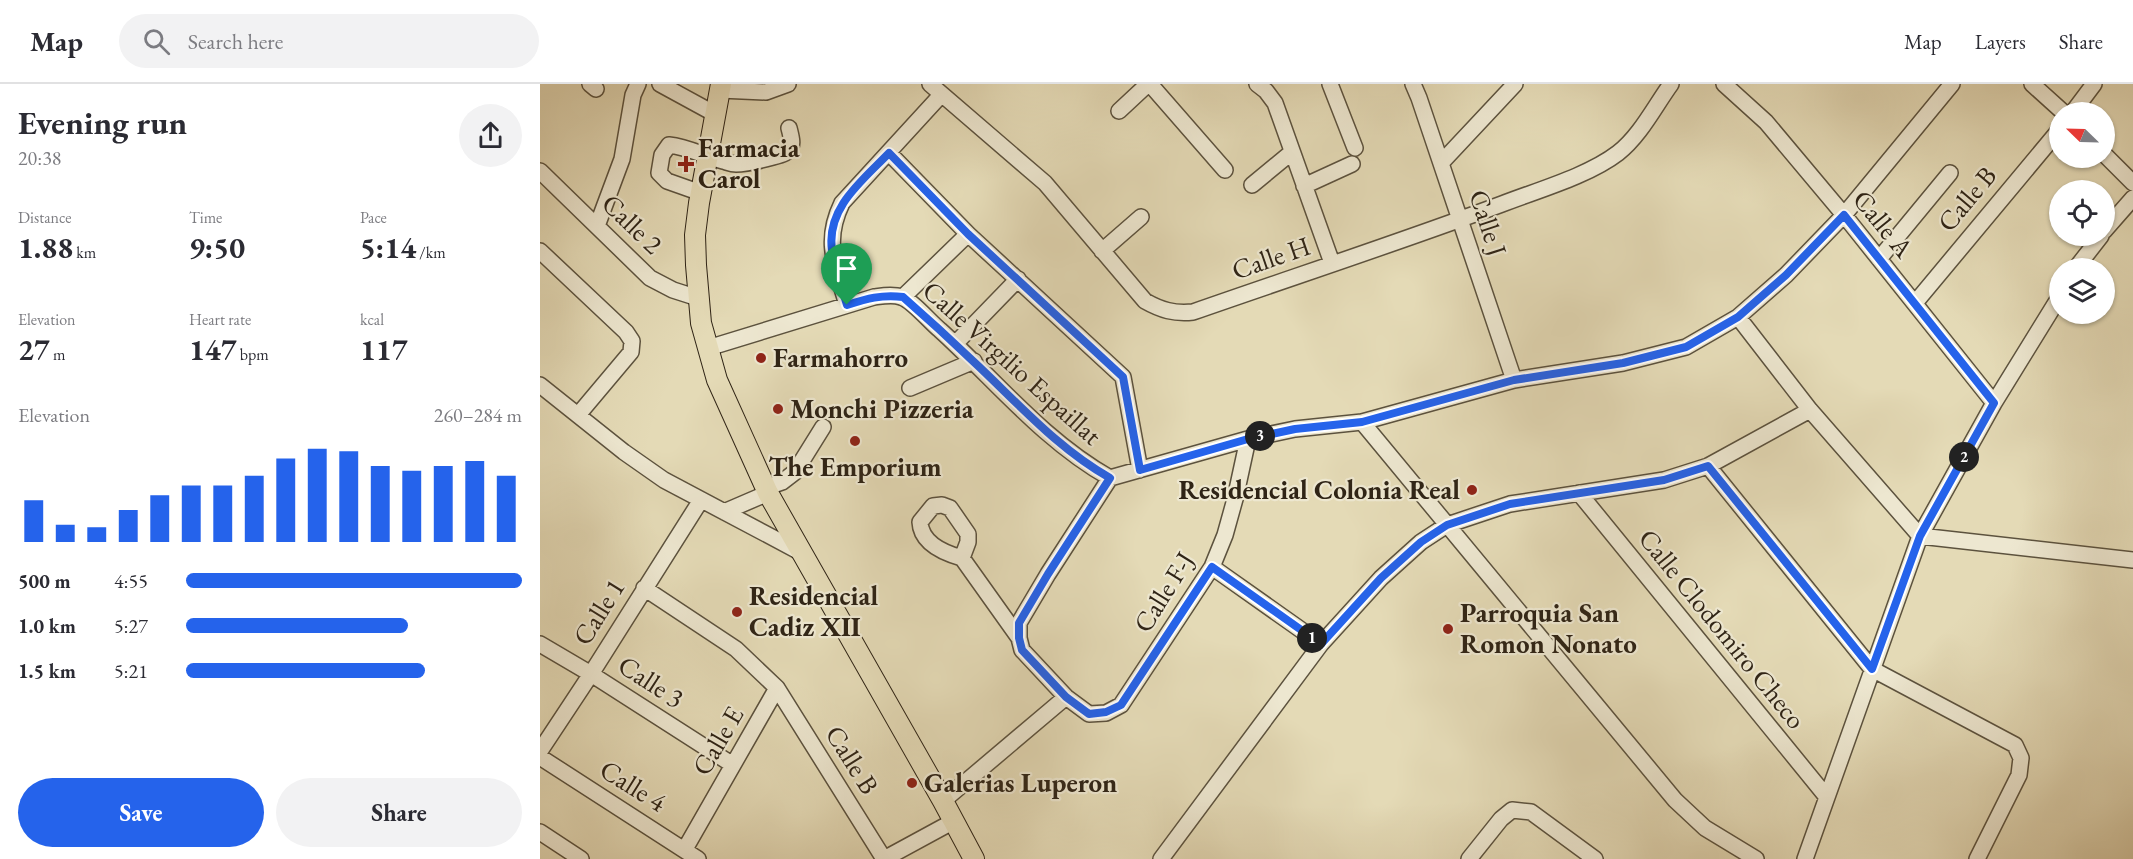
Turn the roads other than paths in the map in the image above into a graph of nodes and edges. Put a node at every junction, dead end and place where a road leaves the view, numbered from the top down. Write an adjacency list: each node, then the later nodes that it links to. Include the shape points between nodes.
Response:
1 (638, 84): 41 (street, via 622,159)
2 (660, 84): 19 (street)
3 (788, 84): 14 (street, via 766,92)
4 (1149, 84): 18 (street); 29 (street)
5 (1257, 84): 23 (street, via 1272,97)
6 (1330, 84): 22 (street)
7 (1413, 84): 26 (street, Calle J)
8 (1515, 84): 26 (street)
9 (1671, 84): 40 (street, Calle H, via 1633,138 1607,161)
10 (1724, 84): 37 (street, Calle A, via 1766,122)
11 (2032, 84): 16 (street)
12 (2094, 84): 17 (street)
13 (1947, 86): 37 (street, Calle Virgilio Espaillat)
14 (721, 87): 19 (main road)
15 (935, 89): 24 (street); 45 (street, Calle H, via 1045,183)
16 (2052, 102)
17 (2080, 102)
18 (1119, 111)
19 (715, 114): 25 (main road)
20 (789, 128): 25 (street, via 793,144 782,155 734,165)
21 (2049, 142): 52 (street, Calle B)
22 (1355, 148)
23 (1292, 152): 33 (street); 34 (street)
24 (889, 153): 42 (street); 53 (street, via 842,203 834,220 832,253)
25 (708, 158): 35 (main road); 35 (street, via 683,146 669,145 659,173 667,181)
26 (1442, 163): 40 (street, Calle J)
27 (1352, 164): 34 (street)
28 (2115, 165): 32 (street)
29 (1225, 170)
30 (540, 171): 41 (street, Calle 2)
31 (1950, 173): 47 (street)
32 (2133, 183)
33 (1252, 185)
34 (1304, 186): 48 (street)
35 (701, 193): 51 (main road, via 695,235)
36 (2133, 198): 39 (street)
37 (1844, 215): 47 (street, Calle A); 55 (street, Calle Virgilio Espaillat, via 1786,275)
38 (1141, 217): 45 (street)
39 (2115, 218)
40 (1460, 220): 48 (street, Calle H); 59 (street, Calle J)
41 (597, 226): 51 (street, Calle 2, via 650,278)
42 (968, 234): 49 (street); 50 (street)
43 (2093, 246): 46 (street)
44 (540, 251): 64 (street, via 632,341 631,352)
45 (1102, 251): 48 (street, Calle H, via 1145,301 1177,314 1193,312)
46 (2084, 258)
47 (1878, 259): 52 (street, Calle A)
48 (1332, 263)
49 (1018, 279): 56 (street); 69 (street, via 1123,377)
50 (903, 297): 53 (street, Calle Virgilio Espaillat, via 887,295); 56 (street, Calle Virgilio Espaillat)
51 (698, 298): 57 (main road)
52 (1915, 303): 62 (street, Calle A)
53 (847, 305): 57 (street, Calle Virgilio Espaillat)
54 (2049, 314): 62 (street)
55 (1738, 317): 59 (street, Calle Virgilio Espaillat, via 1686,347 1623,363); 63 (street)
56 (955, 344): 58 (street, Calle Virgilio Espaillat)
57 (708, 348): 71 (main road, via 717,380)
58 (974, 361): 61 (street); 70 (street, Calle Virgilio Espaillat, via 1064,448)
59 (1514, 380): 65 (street, Calle Virgilio Espaillat)
60 (540, 385): 64 (street)
61 (910, 388)
62 (1994, 403): 76 (street)
63 (1810, 410): 68 (street); 76 (street)
64 (578, 415): 73 (street, via 656,475)
65 (1362, 422): 67 (street, Calle Virgilio Espaillat); 75 (street)
66 (823, 427): 71 (street, via 795,472)
67 (1248, 439): 69 (street, Calle Virgilio Espaillat); 80 (street, Calle F-J, via 1225,535)
68 (1708, 466): 72 (street, via 1664,480); 85 (street)
69 (1140, 470): 70 (street, Calle Virgilio Espaillat)
70 (1110, 478): 82 (street, via 1019,623)
71 (767, 490): 74 (street); 77 (main road)
72 (1579, 494): 75 (street, via 1510,504); 92 (street, Calle Clodomiro Checo)
73 (701, 500): 74 (street); 81 (street, Calle 1)
74 (724, 512): 77 (street)
75 (1447, 525): 84 (street, via 1421,542 1381,578); 104 (street, via 1675,800 1705,828)
76 (1920, 536): 79 (street); 85 (street)
77 (800, 552): 93 (main road)
78 (962, 558): 82 (street)
79 (2133, 560)
80 (1212, 567): 84 (street); 88 (street, Calle F-J, via 1121,705 1089,714)
81 (644, 588): 86 (street, Calle 1); 87 (street, via 736,649)
82 (1019, 638): 88 (street, via 1022,650)
83 (540, 644): 86 (street, Calle 3)
84 (1321, 644): 101 (street)
85 (1872, 669): 92 (street); 106 (street, via 2015,745 2021,758 2019,775)
86 (591, 674): 89 (street, Calle 1); 91 (street, Calle 3)
87 (777, 688): 91 (street, Calle E); 99 (street, Calle B)
88 (1066, 697): 93 (street)
89 (540, 751)
90 (540, 757): 96 (street, Calle 4)
91 (733, 765): 96 (street, Calle E)
92 (1826, 796): 105 (street)
93 (943, 801): 94 (main road)
94 (954, 821): 99 (street); 100 (main road)
95 (540, 832): 97 (street)
96 (685, 849): 98 (street, Calle 4)
97 (581, 859)
98 (698, 859)
99 (884, 859)
100 (974, 859)
101 (1161, 859)
102 (1469, 859): 103 (street, via 1512,810 1531,812)
103 (1595, 859)
104 (1756, 859)
105 (1805, 859)
106 (1977, 859)

